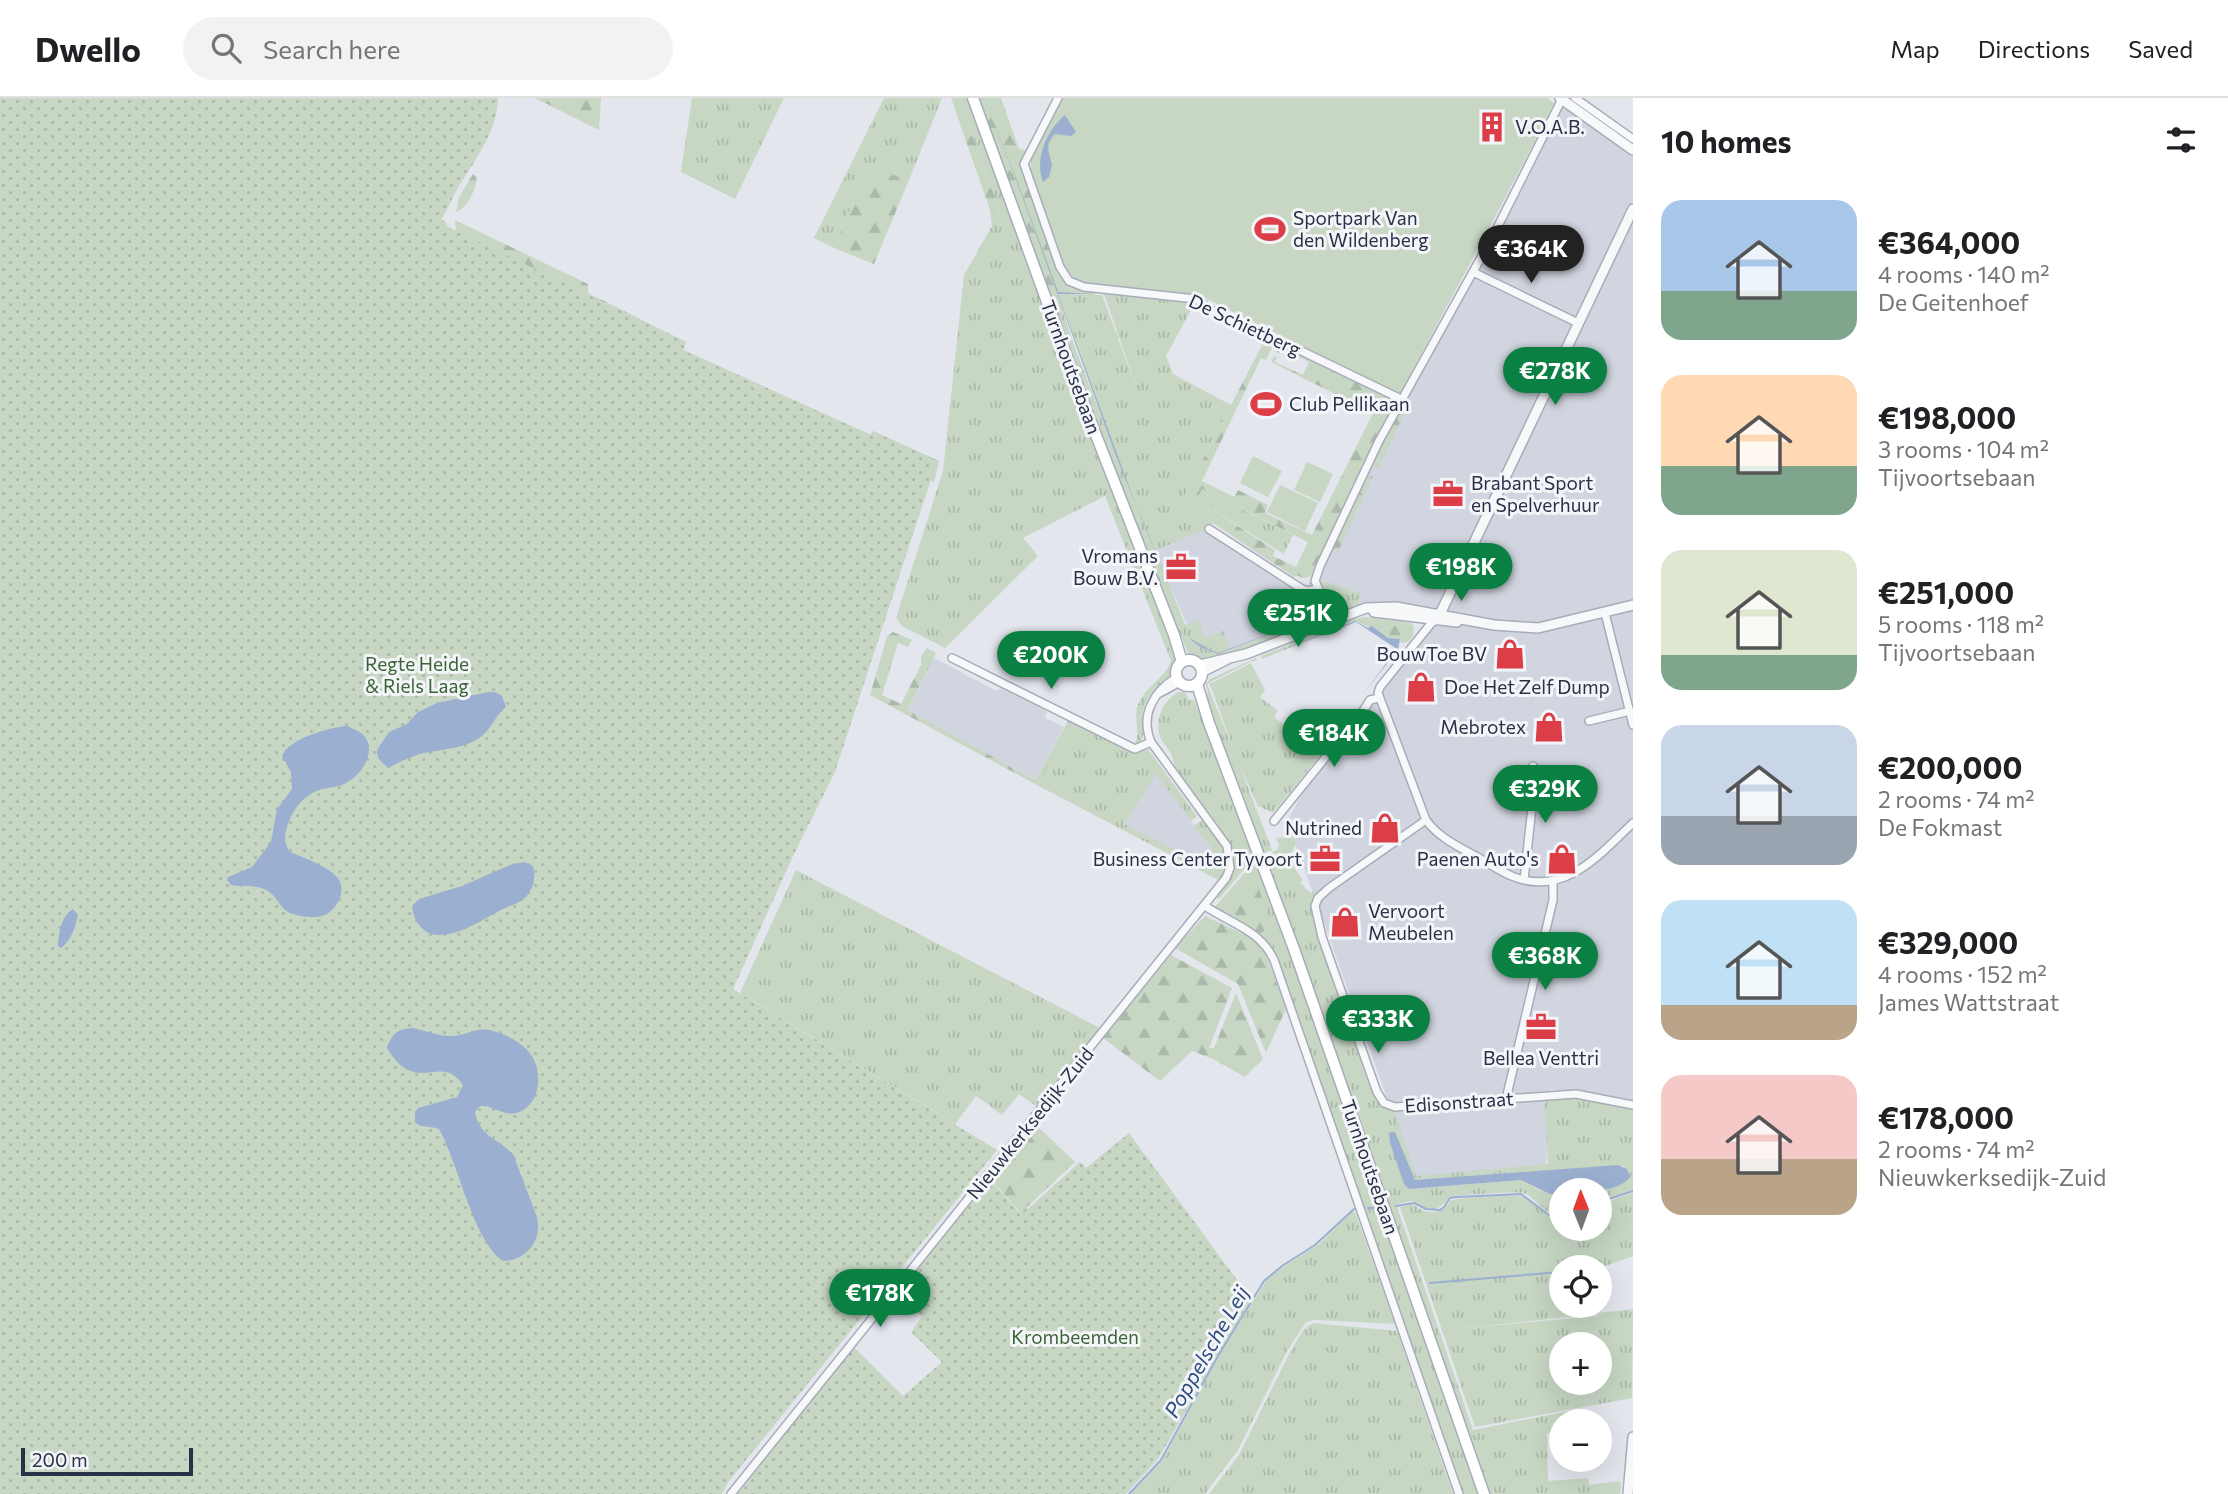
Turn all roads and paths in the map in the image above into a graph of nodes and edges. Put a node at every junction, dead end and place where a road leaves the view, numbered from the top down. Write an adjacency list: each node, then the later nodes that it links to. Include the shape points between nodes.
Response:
1 (973, 98): 18 (main road, Turnhoutsebaan, via 1087,412)
2 (1058, 98): 10 (street, De Schietberg, via 1024,164 1059,267 1069,281 1084,288 1196,299 1262,337 1285,343)
3 (1575, 98): 5 (street)
4 (1561, 99): 6 (street); 8 (street)
5 (1633, 139)
6 (1633, 150)
7 (1633, 209): 9 (street)
8 (1473, 272): 9 (street); 10 (street)
9 (1578, 323): 15 (street)
10 (1403, 400): 12 (street, via 1320,565 1315,581)
11 (1209, 529): 12 (street, via 1302,589)
12 (1318, 589): 16 (street)
13 (1633, 605): 14 (street)
14 (1605, 612): 15 (street, via 1538,628); 23 (street)
15 (1436, 617): 16 (street, via 1360,611); 22 (street, via 1380,687)
16 (1332, 620): 19 (street, via 1215,660)
17 (952, 658): 26 (street, via 1135,749)
18 (1185, 661): 19 (main road, via 1194,660); 20 (main road, via 1177,669)
19 (1201, 669): 21 (main road, via 1202,677)
20 (1178, 680): 21 (main road); 26 (street, via 1164,685 1149,707 1146,721)
21 (1194, 685): 39 (main road, Turnhoutsebaan, via 1294,948)
22 (1379, 698): 28 (street); 29 (street, via 1370,699)
23 (1630, 711): 24 (street); 25 (street)
24 (1589, 721)
25 (1633, 725)
26 (1151, 742): 33 (street, Nieuwkerksedijk-Zuid, via 1229,850 1228,873)
27 (1533, 766): 31 (street)
28 (1426, 820): 31 (street, via 1441,836); 34 (street, Edisonstraat, via 1322,893 1316,901 1316,915 1381,1100 1395,1107)
29 (1274, 821)
30 (1633, 823): 32 (street, via 1582,870)
31 (1524, 880): 32 (street)
32 (1553, 882): 34 (street, via 1553,900)
33 (1205, 906): 37 (street, Nieuwkerksedijk-Zuid); 38 (street, via 1255,934 1274,960)
34 (1506, 1099): 35 (street, Edisonstraat, via 1576,1094)
35 (1633, 1105)
36 (1633, 1437): 40 (street)
37 (731, 1494)
38 (1459, 1494)
39 (1483, 1494)
40 (1628, 1494)

